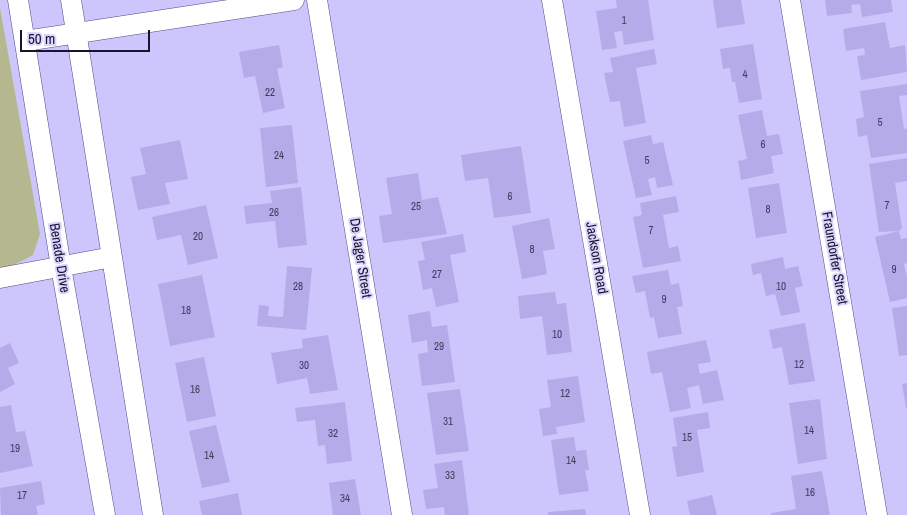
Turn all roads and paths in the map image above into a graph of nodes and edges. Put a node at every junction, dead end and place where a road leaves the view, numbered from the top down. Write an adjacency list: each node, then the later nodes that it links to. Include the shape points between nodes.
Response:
1 (18, 0): 8 (street, Benade Drive)
2 (70, 0): 7 (street)
3 (294, 0): 7 (street)
4 (317, 0): 14 (street, De Jager Street)
5 (552, 0): 15 (street, Jackson Road)
6 (790, 0): 16 (street, Fraundorfer Street)
7 (76, 34): 8 (street); 9 (street)
8 (25, 41): 10 (street, Benade Drive)
9 (112, 257): 10 (street); 13 (street)
10 (61, 267): 11 (street); 12 (street, Benade Drive)
11 (0, 278)
12 (105, 515)
13 (153, 515)
14 (402, 515)
15 (640, 515)
16 (877, 515)

